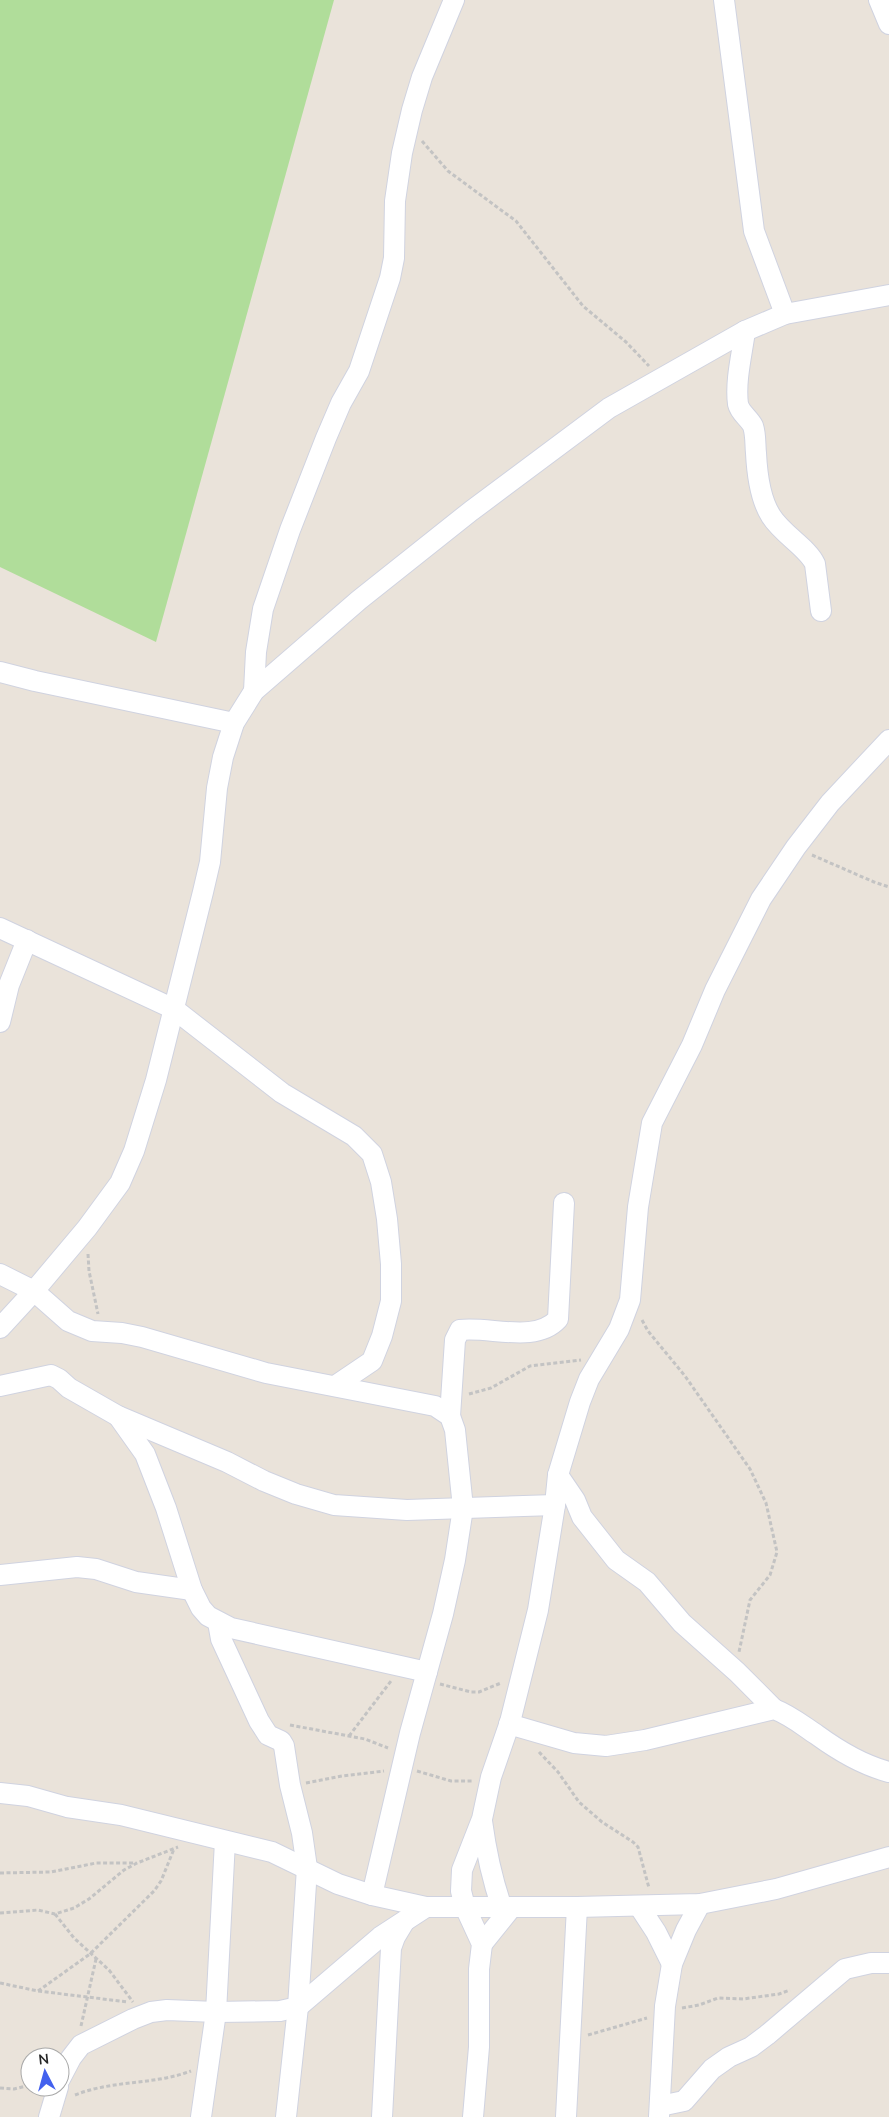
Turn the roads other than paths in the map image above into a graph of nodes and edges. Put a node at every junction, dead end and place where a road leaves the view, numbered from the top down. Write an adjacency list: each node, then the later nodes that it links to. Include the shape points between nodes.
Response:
1 (454, 0): 10 (street, via 422,77 408,126 397,180 394,258 390,278 359,371 326,438 263,609)
2 (724, 0): 6 (street, via 754,231)
3 (878, 0): 4 (street)
4 (889, 24)
5 (889, 295): 6 (street)
6 (785, 314): 7 (street)
7 (745, 331): 8 (street, via 738,407 753,428 764,501 770,515 780,529 812,557 815,564); 10 (street, via 609,408 359,600)
8 (821, 611)
9 (0, 672): 11 (street)
10 (254, 691): 11 (street)
11 (234, 723): 15 (street, via 217,788 210,862)
12 (889, 740): 25 (street, via 830,803 761,900 652,1122 638,1207 630,1300 619,1329 589,1379)
13 (0, 928): 14 (street)
14 (27, 940): 15 (street); 16 (street, via 8,985)
15 (174, 1009): 19 (street, via 134,1151 120,1183); 22 (street, via 282,1093 354,1136 372,1154 387,1219 391,1302 372,1361)
16 (0, 1022)
17 (564, 1203): 24 (street, via 558,1320 541,1331 460,1330 455,1340)
18 (0, 1274): 19 (street)
19 (34, 1291): 20 (street); 22 (street, via 68,1321 92,1331 122,1333 266,1373)
20 (0, 1328)
21 (0, 1386): 23 (street, via 51,1375)
22 (335, 1386): 24 (street, via 435,1406)
23 (118, 1416): 27 (street, via 296,1494 334,1505 408,1510); 29 (street, via 145,1454)
24 (450, 1416): 27 (street, via 455,1430)
25 (558, 1475): 26 (street); 32 (street, via 582,1517 616,1560 647,1582 682,1623)
26 (555, 1505): 27 (street); 33 (street, via 538,1610)
27 (463, 1508): 31 (street, via 456,1560)
28 (0, 1575): 29 (street, via 77,1567 96,1569 136,1582)
29 (192, 1590): 30 (street, via 201,1608)
30 (218, 1622): 31 (street, via 231,1628 403,1666); 39 (street, via 222,1639 259,1721 268,1735 284,1746)
31 (426, 1676): 40 (street)
32 (774, 1709): 33 (street, via 645,1740 606,1746 574,1742); 34 (street, via 787,1713 816,1735 868,1766)
33 (509, 1724): 36 (street, via 491,1777)
34 (889, 1772)
35 (0, 1793): 37 (street, via 121,1815)
36 (482, 1819): 44 (street, via 462,1870 461,1891); 46 (street, via 490,1871)
37 (225, 1841): 39 (street, via 272,1852); 52 (street)
38 (889, 1857): 41 (street, via 776,1889)
39 (306, 1868): 40 (street, via 338,1884); 51 (street)
40 (372, 1895): 43 (street)
41 (700, 1904): 42 (street); 50 (street)
42 (646, 1906): 45 (street); 50 (street)
43 (426, 1907): 44 (street); 47 (street)
44 (465, 1907): 46 (street); 48 (street)
45 (577, 1907): 46 (street); 59 (street)
46 (507, 1908): 48 (street)
47 (405, 1920): 51 (street); 57 (street, via 391,1948)
48 (482, 1944): 58 (street)
49 (889, 1963): 54 (street, via 845,1969 767,2035 712,2069 684,2101)
50 (672, 1964): 54 (street, via 665,2012)
51 (298, 2006): 52 (street, via 280,2011); 56 (street)
52 (216, 2012): 53 (street, via 151,2012 81,2045); 55 (street)
53 (70, 2060)
54 (659, 2111)
55 (201, 2117)
56 (286, 2117)
57 (382, 2117)
58 (473, 2117)
59 (566, 2117)

